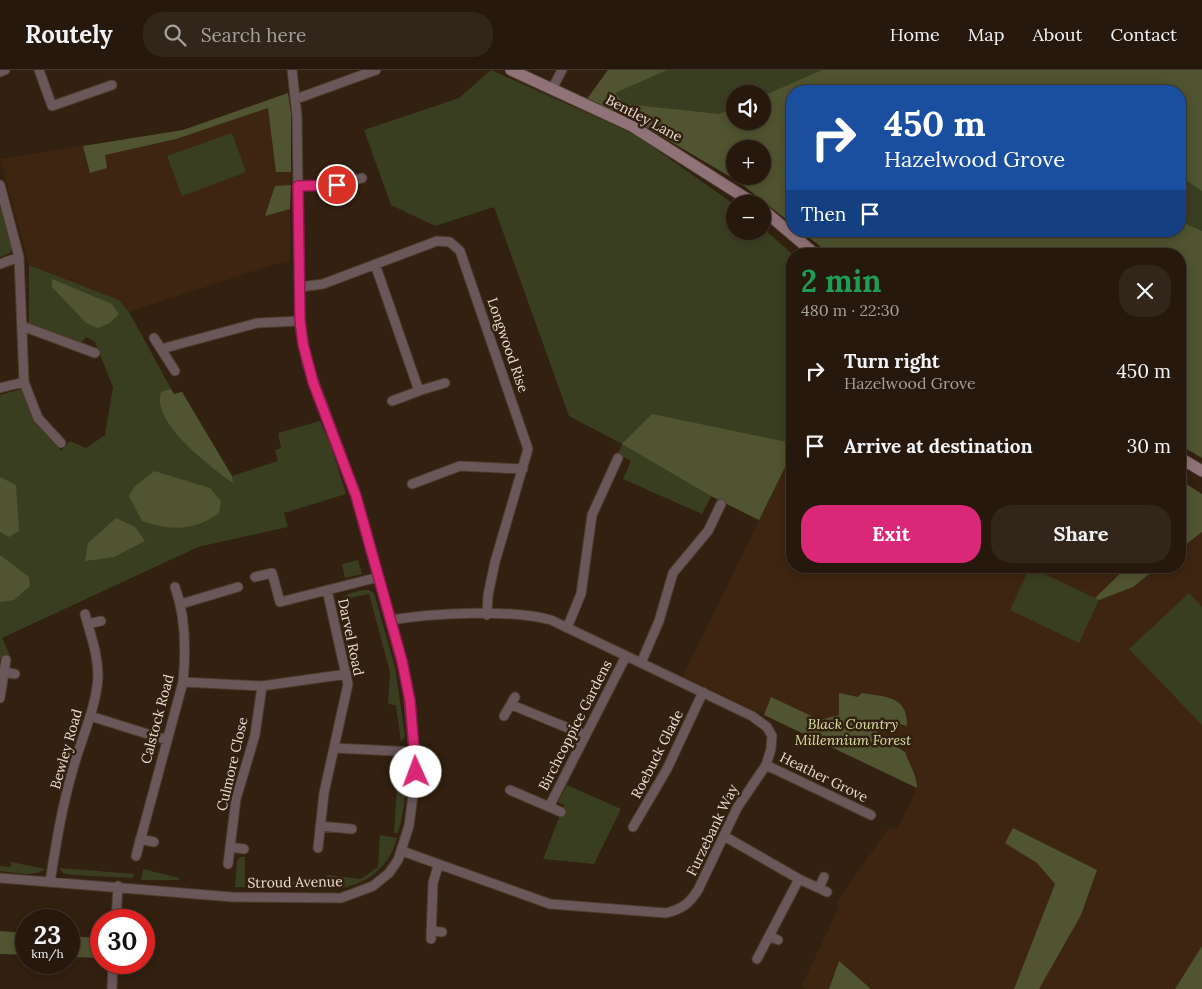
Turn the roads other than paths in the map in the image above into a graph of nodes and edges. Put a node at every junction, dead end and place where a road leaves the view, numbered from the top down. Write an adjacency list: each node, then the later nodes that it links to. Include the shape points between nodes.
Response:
1 (5, 70): 7 (street)
2 (39, 70): 8 (street, via 52,106)
3 (292, 70): 10 (street, Stroud Avenue)
4 (376, 70): 10 (street)
5 (511, 70): 9 (street, Bentley Lane)
6 (562, 70): 9 (street)
7 (0, 72)
8 (112, 85)
9 (552, 89): 14 (street, Bentley Lane, via 632,126)
10 (296, 99): 13 (street, Stroud Avenue)
11 (362, 178): 13 (street, via 337,185)
12 (0, 184): 19 (street)
13 (298, 186): 22 (street, Stroud Avenue)
14 (741, 195)
15 (771, 217): 16 (street)
16 (786, 229)
17 (795, 237): 18 (street)
18 (808, 248)
19 (19, 257): 20 (street); 24 (street)
20 (0, 264)
21 (375, 264): 22 (street, Longwood Rise, via 323,284); 32 (street); 37 (street, Longwood Rise, via 443,240 456,245 527,440)
22 (300, 287): 23 (street, Stroud Avenue)
23 (300, 321): 26 (street, via 257,323); 42 (street, Stroud Avenue, via 307,363 356,496)
24 (22, 326): 27 (street); 29 (street)
25 (154, 338): 26 (street)
26 (161, 349): 28 (street)
27 (95, 353)
28 (175, 371)
29 (24, 382): 31 (street); 34 (street, via 38,418)
30 (445, 383): 32 (street)
31 (0, 388)
32 (417, 388): 33 (street)
33 (392, 401)
34 (61, 443)
35 (618, 458): 52 (street, via 592,515 581,594)
36 (1186, 462): 38 (street)
37 (523, 469): 39 (street, via 460,466); 48 (street, Longwood Rise, via 495,562)
38 (1202, 471)
39 (412, 484)
40 (721, 504): 55 (street, via 708,531 672,573 659,621)
41 (255, 577): 45 (street, Darvel Road, via 272,573 280,602)
42 (379, 577): 45 (street, Darvel Road); 49 (street, Stroud Avenue)
43 (175, 587): 46 (street, Calstock Road)
44 (238, 587): 46 (street)
45 (327, 590): 58 (street, Darvel Road)
46 (181, 604): 59 (street, Calstock Road, via 185,657)
47 (85, 614): 51 (street, Bewley Road)
48 (487, 615): 49 (street, Furzebank Way); 52 (street, Furzebank Way, via 530,616 551,620)
49 (391, 620): 68 (street, Stroud Avenue, via 406,682)
50 (100, 621): 51 (street)
51 (88, 624): 63 (street, Bewley Road, via 97,650)
52 (567, 628): 53 (street, Furzebank Way)
53 (626, 656): 55 (street, Furzebank Way); 65 (street, Birchcoppice Gardens)
54 (6, 660): 56 (street)
55 (641, 663): 61 (street, Furzebank Way)
56 (4, 672): 57 (street); 62 (street)
57 (15, 674)
58 (347, 674): 60 (street); 67 (street, Darvel Road, via 345,704)
59 (183, 682): 60 (street); 66 (street, Calstock Road)
60 (262, 686): 80 (street, Culmore Close, via 255,735 236,798)
61 (703, 692): 69 (street, Furzebank Way, via 767,727 772,736); 75 (street, Roebuck Glade, via 667,769)
62 (0, 698)
63 (90, 716): 66 (street); 90 (street, Bewley Road, via 72,770)
64 (504, 716): 65 (street, via 514,701)
65 (585, 735): 71 (street, Birchcoppice Gardens)
66 (167, 740): 78 (street, Calstock Road)
67 (334, 748): 68 (street); 74 (street, Darvel Road)
68 (416, 752): 83 (street, Stroud Avenue, via 414,801)
69 (766, 765): 73 (street, Heather Grove); 77 (street, Furzebank Way, via 737,808)
70 (510, 790): 71 (street, Birchcoppice Gardens)
71 (549, 807): 72 (street, Birchcoppice Gardens)
72 (561, 812)
73 (871, 815)
74 (320, 826): 76 (street); 82 (street, Darvel Road)
75 (633, 827)
76 (352, 830)
77 (724, 836): 86 (street, Furzebank Way, via 691,902 680,910 666,913 550,904); 89 (street)
78 (140, 840): 79 (street); 84 (street, Calstock Road)
79 (154, 842)
80 (230, 847): 81 (street); 85 (street, Culmore Close)
81 (244, 848)
82 (318, 848)
83 (402, 852): 86 (street, Furzebank Way); 91 (street, Stroud Avenue, via 394,867 373,886 341,898 232,897)
84 (136, 856)
85 (228, 864)
86 (438, 866): 93 (street, via 433,883 431,935)
87 (824, 877): 89 (street, via 823,890)
88 (0, 878): 90 (street, Stroud Avenue)
89 (799, 879): 94 (street)
90 (50, 882): 91 (street, Stroud Avenue)
91 (118, 886): 92 (street)
92 (117, 909)
93 (442, 932)
94 (769, 936): 95 (street); 96 (street)
95 (778, 940)
96 (757, 959)
97 (113, 974): 98 (street)
98 (112, 989)

